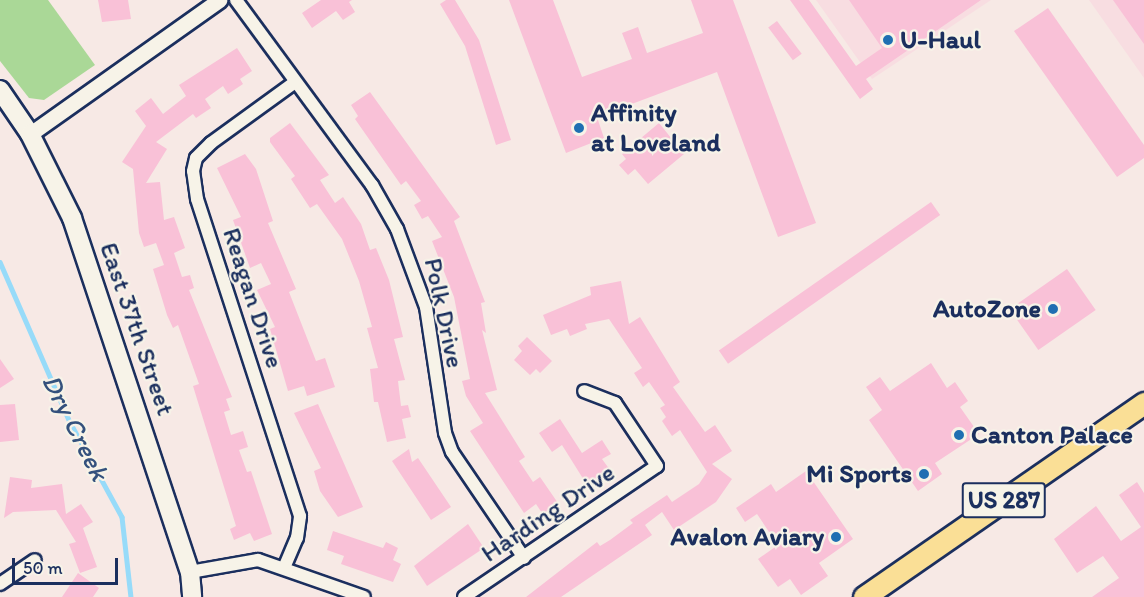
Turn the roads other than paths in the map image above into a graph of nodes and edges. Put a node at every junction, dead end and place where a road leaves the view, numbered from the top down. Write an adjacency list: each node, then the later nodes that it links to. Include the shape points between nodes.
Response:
1 (219, 0): 5 (street)
2 (236, 0): 3 (street, Polk Drive)
3 (294, 83): 8 (street, Polk Drive, via 372,185 397,229 426,307 445,433 452,452); 10 (street, Reagan Drive, via 211,143 196,159 193,171 197,199 300,516 297,538)
4 (0, 90): 5 (main road, East 37th Street)
5 (30, 134): 11 (main road, East 37th Street, via 72,218)
6 (584, 391): 8 (street, Harding Drive, via 615,403 657,466)
7 (1144, 403): 16 (highway, US 287)
8 (524, 558): 15 (street, Harding Drive)
9 (35, 560): 12 (street)
10 (284, 568): 11 (street, via 268,561 245,560); 14 (street)
11 (190, 572): 13 (main road, East 37th Street)
12 (0, 584)
13 (192, 597)
14 (364, 597)
15 (464, 597)
16 (864, 597)

